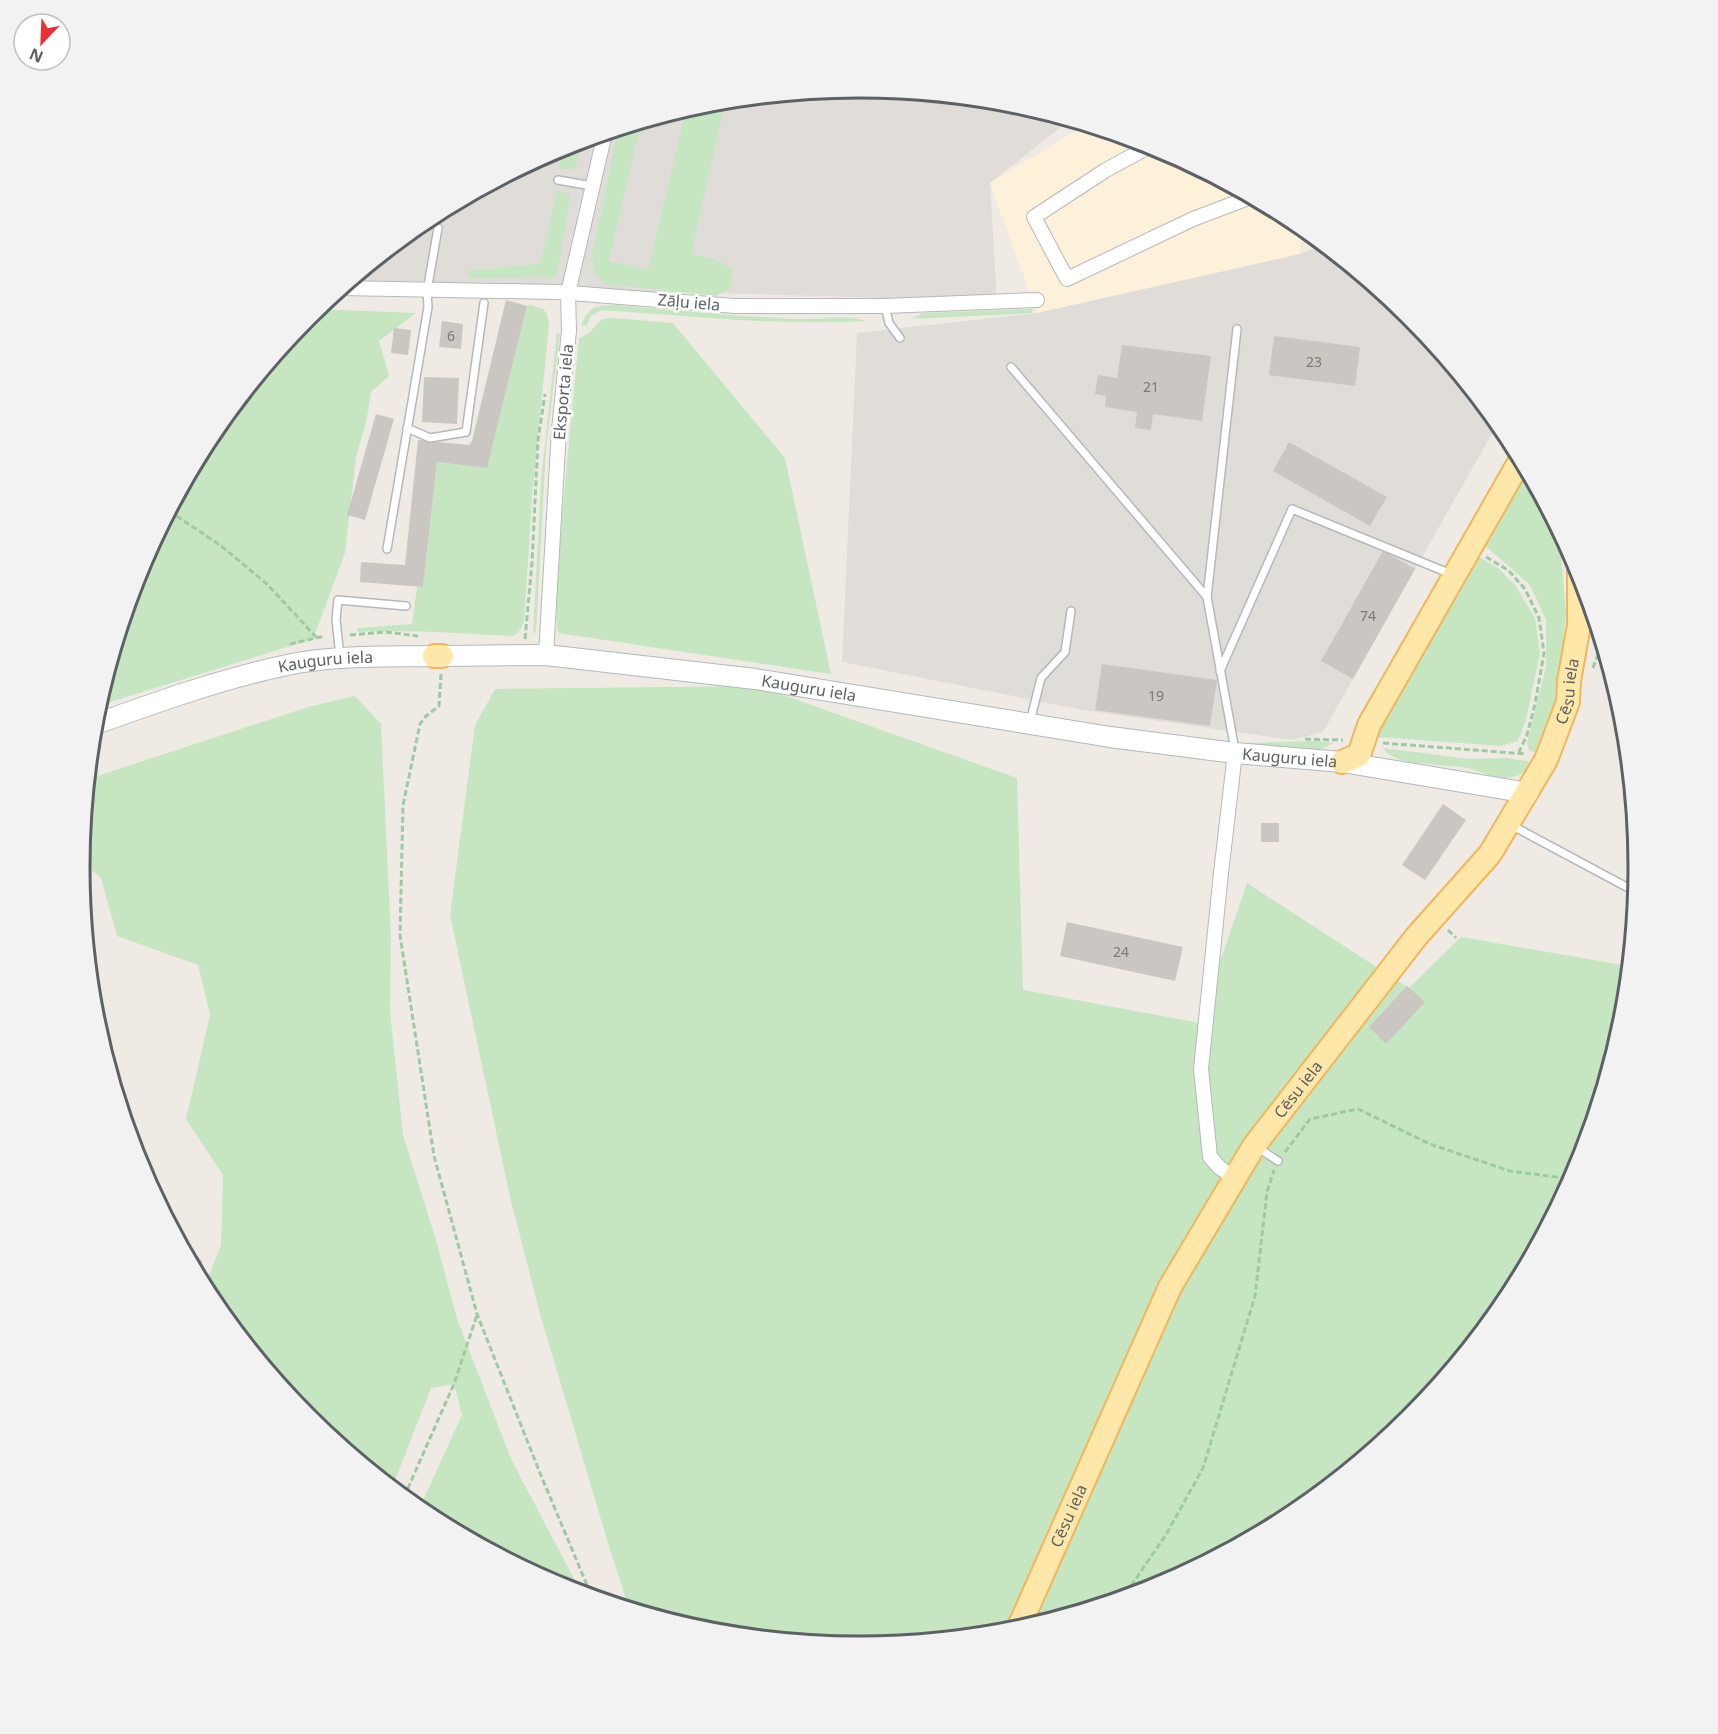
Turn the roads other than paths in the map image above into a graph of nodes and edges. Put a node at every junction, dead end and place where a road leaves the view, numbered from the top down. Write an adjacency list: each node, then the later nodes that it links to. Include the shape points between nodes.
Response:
1 (603, 143): 4 (street, Eksporta iela)
2 (1139, 152): 5 (street, via 1034,217 1068,279 1193,219)
3 (558, 180): 4 (lane)
4 (592, 186): 9 (street, Eksporta iela)
5 (1243, 200)
6 (438, 228): 8 (lane)
7 (353, 288): 8 (street, Zāļu iela)
8 (427, 291): 9 (street, Zāļu iela); 16 (lane, via 428,307)
9 (568, 293): 12 (street, Zāļu iela, via 735,306); 24 (street, Eksporta iela, via 569,331)
10 (1037, 300): 12 (street, Zāļu iela)
11 (484, 303): 16 (lane, via 466,432 430,438)
12 (885, 306): 14 (lane, via 889,323)
13 (1237, 329): 20 (lane)
14 (900, 338)
15 (1011, 368): 20 (lane)
16 (407, 428): 18 (lane)
17 (1516, 468): 19 (main road)
18 (387, 549)
19 (1455, 575): 26 (lane, via 1292,509); 30 (main road, via 1369,725 1359,755)
20 (1207, 597): 26 (lane)
21 (1579, 599): 31 (main road, Cēsu iela, via 1568,702 1546,760)
22 (406, 606): 25 (lane, via 339,600 336,618)
23 (1071, 611): 28 (lane, via 1065,652 1041,678)
24 (546, 655): 25 (main road, Kauguru iela); 28 (main road, Kauguru iela, via 755,679)
25 (340, 657): 27 (main road, Kauguru iela, via 288,665 184,693)
26 (1221, 671): 29 (lane)
27 (104, 721)
28 (1029, 724): 29 (main road, Kauguru iela)
29 (1235, 753): 30 (main road, Kauguru iela); 36 (street, via 1201,1069 1210,1157)
30 (1342, 762): 31 (main road, Kauguru iela)
31 (1528, 793): 32 (main road, Cēsu iela)
32 (1509, 824): 33 (lane); 34 (main road, Cēsu iela, via 1490,854 1416,937)
33 (1627, 887)
34 (1254, 1146): 35 (lane); 36 (main road, Cēsu iela)
35 (1278, 1161)
36 (1235, 1178): 37 (main road, Cēsu iela, via 1170,1287)
37 (1023, 1618)

